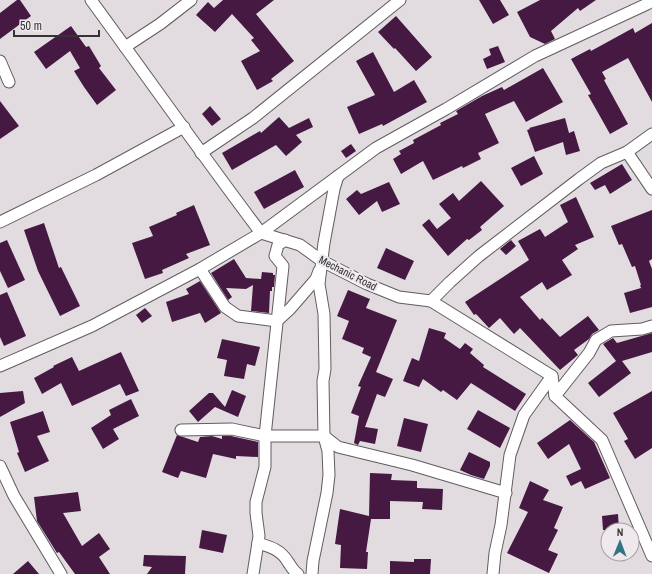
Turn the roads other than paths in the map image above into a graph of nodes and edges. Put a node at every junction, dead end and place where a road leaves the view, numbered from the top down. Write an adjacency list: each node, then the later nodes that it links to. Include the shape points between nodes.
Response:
1 (91, 0): 5 (street)
2 (191, 0): 5 (street)
3 (400, 0): 11 (street, via 253,118)
4 (652, 1): 12 (street, via 535,56 376,148)
5 (125, 46): 8 (street)
6 (0, 61): 7 (street)
7 (9, 82)
8 (184, 127): 11 (street); 14 (street, via 96,175)
9 (652, 134): 10 (street)
10 (627, 152): 13 (street); 19 (street, via 602,163 578,179 479,256)
11 (201, 153): 15 (street)
12 (338, 176): 15 (street); 17 (street)
13 (652, 190)
14 (0, 222)
15 (261, 233): 16 (street, Mechanic Road); 18 (street)
16 (285, 240): 17 (street, Mechanic Road, via 300,245); 20 (street, via 278,245 275,256 283,266)
17 (322, 261): 19 (street, Mechanic Road, via 399,297); 20 (street, via 316,279); 27 (street, via 319,284 324,314)
18 (200, 269): 20 (street, via 224,307 238,316); 22 (street, via 92,326)
19 (431, 301): 23 (street)
20 (277, 321): 26 (street)
21 (652, 326): 24 (street, via 611,331 596,340 590,353)
22 (0, 366)
23 (552, 376): 24 (street); 29 (street, via 524,415 510,455)
24 (555, 396): 31 (street, via 602,440)
25 (181, 430): 26 (street, via 232,429)
26 (265, 436): 27 (street); 30 (street, via 265,466 256,502)
27 (324, 436): 29 (street, via 338,447 412,465); 35 (street, via 328,451 329,475 312,561)
28 (0, 466): 32 (street, via 14,496)
29 (506, 493): 36 (street, via 494,552)
30 (258, 543): 33 (street); 34 (street, via 281,552)
31 (652, 556)
32 (61, 574)
33 (253, 574)
34 (298, 574)
35 (312, 574)
36 (493, 574)

